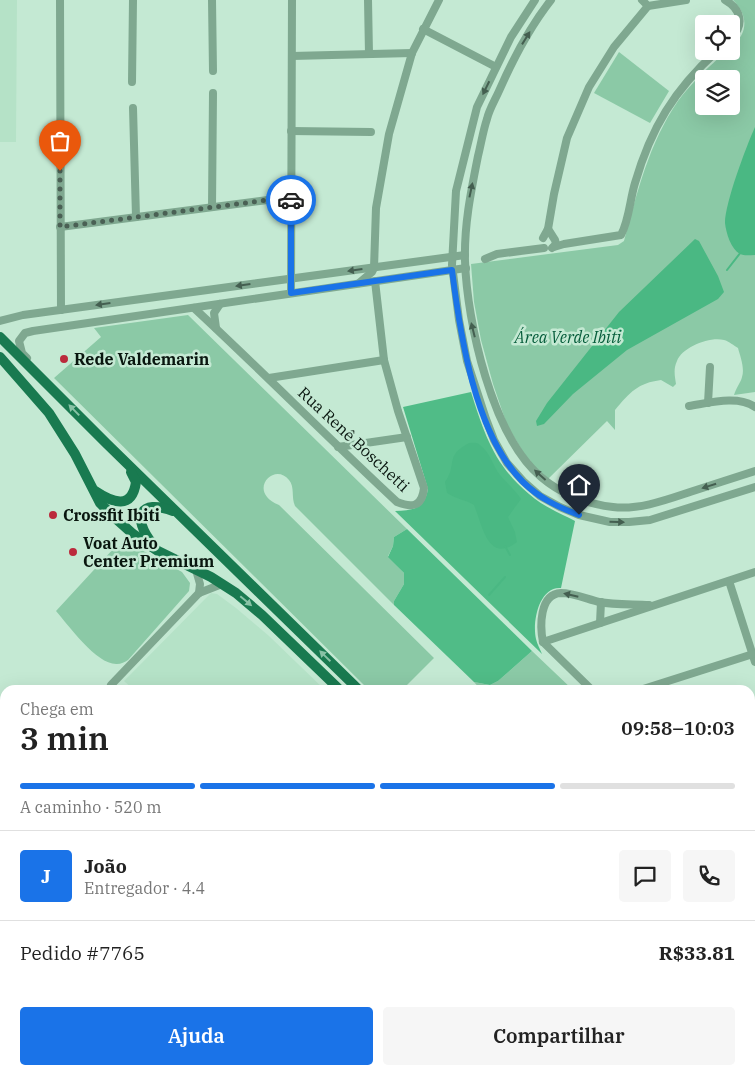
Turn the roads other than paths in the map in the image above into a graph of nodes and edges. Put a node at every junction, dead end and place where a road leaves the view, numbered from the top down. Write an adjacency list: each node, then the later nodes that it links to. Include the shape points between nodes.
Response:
1 (60, 0): 28 (street)
2 (133, 0): 20 (street)
3 (212, 0): 19 (street)
4 (292, 0): 16 (street)
5 (368, 0): 15 (street)
6 (439, 0): 13 (street)
7 (535, 0): 18 (street)
8 (551, 0): 31 (street, one-way to 8, via 468,202 487,118 513,58)
9 (686, 0): 11 (street)
10 (725, 0): 12 (street, via 734,5)
11 (645, 3): 29 (street, via 589,87 567,138)
12 (738, 15)
13 (423, 29): 14 (street); 18 (street)
14 (412, 53): 15 (street); 38 (street, via 384,162 376,208)
15 (369, 54): 16 (street)
16 (292, 56): 23 (street)
17 (708, 60): 32 (street, via 680,89 653,132 621,235 564,244)
18 (496, 67): 30 (street, one-way to 30, via 477,108 456,190)
19 (213, 71)
20 (132, 82)
21 (213, 93): 26 (street)
22 (134, 108): 27 (street)
23 (292, 131): 24 (street); 25 (street)
24 (371, 132)
25 (291, 197): 26 (street); 41 (street)
26 (212, 207): 27 (street)
27 (136, 217): 28 (street)
28 (60, 227): 52 (street)
29 (548, 229): 32 (street); 33 (street)
30 (454, 238): 31 (street); 35 (street)
31 (466, 238): 34 (street)
32 (554, 241): 33 (street, via 549,236); 33 (street, via 551,249)
33 (543, 242): 37 (street, via 532,248)
34 (465, 255): 35 (street); 39 (street)
35 (452, 257): 36 (street); 40 (street)
36 (438, 259): 38 (street); 42 (street, via 439,268 400,273)
37 (485, 259)
38 (374, 268): 41 (street, one-way to 41); 44 (street)
39 (466, 268): 40 (street); 45 (street)
40 (452, 270): 42 (street); 46 (street)
41 (291, 279): 47 (street); 48 (street, one-way to 48)
42 (387, 280): 43 (street)
43 (375, 281): 44 (street); 61 (street, Rua Renê Boschetti)
44 (360, 284): 47 (street)
45 (466, 288): 46 (street); 75 (street, one-way to 45, via 631,507 595,504 554,487 527,463 505,431 486,377)
46 (455, 290): 76 (street, one-way to 76, via 467,361 494,440 507,463 540,496 579,515 610,522 629,522 650,520)
47 (291, 293): 50 (street)
48 (163, 296): 49 (street); 53 (street)
49 (152, 298): 52 (street, one-way to 52); 54 (street, via 155,308)
50 (220, 304): 51 (street); 57 (street, via 214,313)
51 (194, 308): 53 (street); 57 (street, Rua Renê Boschetti)
52 (61, 310): 55 (street)
53 (162, 312): 54 (street)
54 (150, 314): 58 (street)
55 (23, 315): 56 (street); 58 (street)
56 (0, 321)
57 (216, 328): 65 (street, Rua Renê Boschetti)
58 (25, 333): 64 (street, via 19,346)
59 (0, 337): 64 (main road)
60 (0, 357): 77 (main road, via 49,412)
61 (384, 360): 63 (street); 70 (street, Rua Renê Boschetti)
62 (710, 367): 67 (street)
63 (292, 374): 65 (street); 66 (street)
64 (42, 377): 71 (main road, one-way to 64)
65 (269, 378): 66 (street, Rua Renê Boschetti)
66 (279, 388): 73 (street, Rua Renê Boschetti)
67 (708, 403): 68 (street); 69 (street, via 737,401)
68 (689, 406)
69 (755, 407)
70 (407, 437): 72 (street); 74 (street, Rua Renê Boschetti, via 424,488 420,500 414,505 397,502)
71 (106, 443): 77 (main road, via 133,475 135,490 129,498 115,502); 78 (main road)
72 (355, 444): 73 (street); 74 (street, via 348,451)
73 (338, 447): 74 (street, Rua Renê Boschetti)
74 (348, 456)
75 (755, 472)
76 (755, 487)
77 (92, 489): 79 (main road, via 114,517)
78 (179, 513): 79 (main road, via 152,506 140,518 144,533); 92 (main road, one-way to 78)
79 (158, 551): 80 (main road)
80 (196, 570): 83 (main road); 84 (street)
81 (755, 572): 82 (street)
82 (729, 581): 86 (street); 89 (street)
83 (222, 584): 84 (street); 91 (main road, one-way to 91, via 262,615)
84 (199, 593): 90 (street)
85 (601, 602): 86 (street); 87 (street); 88 (street, one-way to 88, via 564,593 551,596 541,620)
86 (654, 606): 87 (street)
87 (600, 623): 88 (street)
88 (543, 642): 93 (street)
89 (754, 658): 94 (street)
90 (111, 685)
91 (335, 685)
92 (354, 685)
93 (587, 685)
94 (658, 685)

